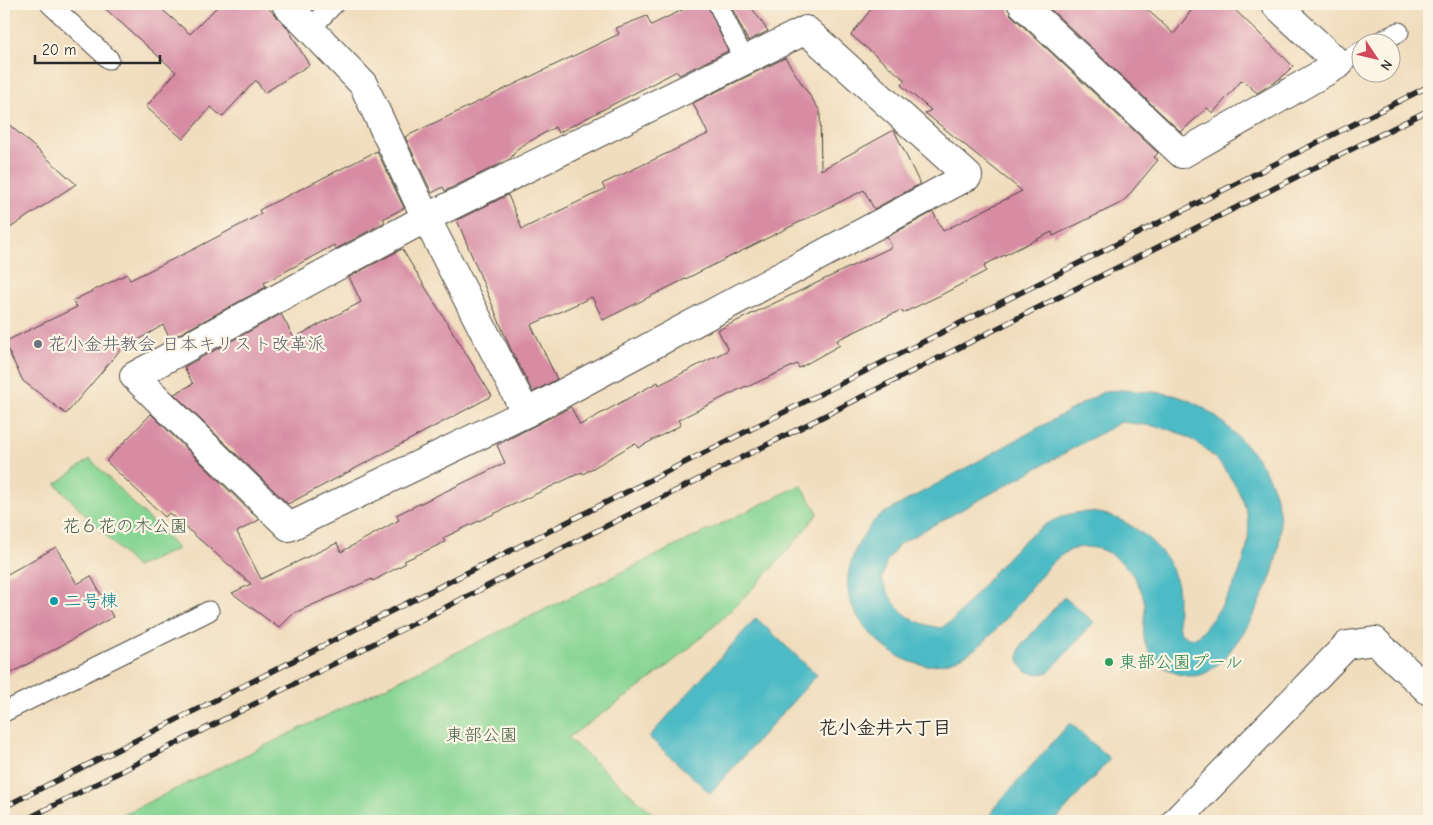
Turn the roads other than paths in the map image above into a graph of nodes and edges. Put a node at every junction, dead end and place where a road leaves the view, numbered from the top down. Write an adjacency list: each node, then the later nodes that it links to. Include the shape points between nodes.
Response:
1 (50, 4): 9 (lane)
2 (286, 4): 7 (street)
3 (334, 4): 7 (lane)
4 (718, 4): 10 (lane)
5 (1022, 4): 8 (street, via 1182,154)
6 (1276, 4): 8 (street)
7 (311, 28): 11 (street, via 363,84)
8 (1350, 58)
9 (109, 59)
10 (744, 60): 11 (street); 12 (street, via 806,30 968,176)
11 (426, 218): 12 (street); 12 (street, via 134,376 289,527)
12 (526, 413)
13 (209, 611): 15 (lane)
14 (1429, 691): 16 (street, via 1375,641 1347,645)
15 (4, 712)
16 (1176, 821)

